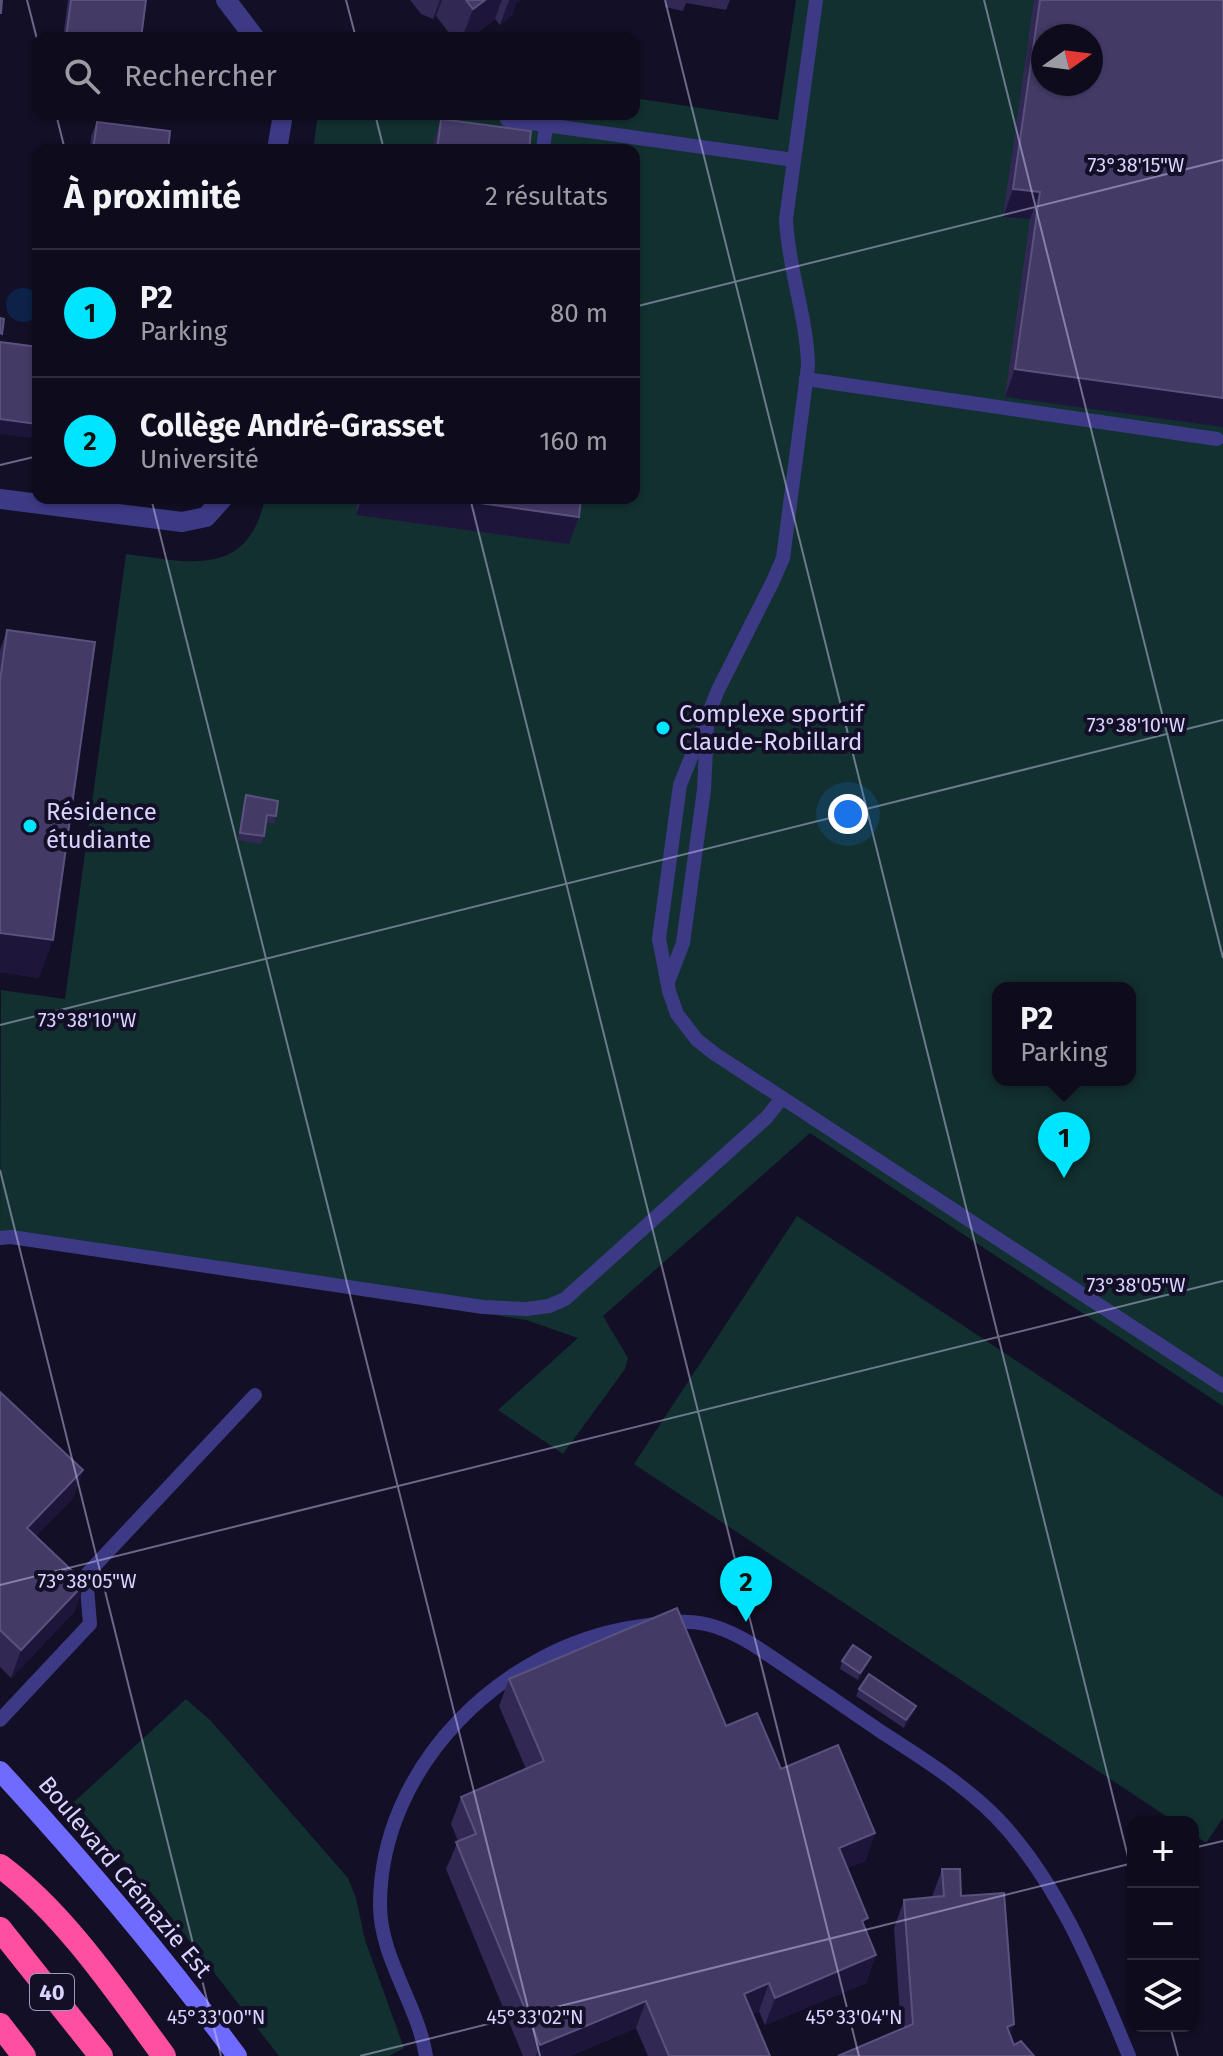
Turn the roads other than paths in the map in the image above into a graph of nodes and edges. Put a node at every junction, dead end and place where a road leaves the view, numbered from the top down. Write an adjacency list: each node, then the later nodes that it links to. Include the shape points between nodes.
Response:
1 (226, 0): 3 (street)
2 (816, 0): 9 (lane)
3 (250, 32)
4 (282, 120): 7 (street)
5 (507, 120): 6 (lane)
6 (546, 125): 8 (lane); 9 (lane)
7 (278, 144)
8 (544, 144)
9 (794, 160): 10 (lane, via 787,240 807,343)
10 (806, 379): 11 (lane); 16 (lane, via 783,558)
11 (1217, 439)
12 (0, 499): 13 (street)
13 (32, 503)
14 (40, 504): 15 (street, via 182,522 206,517)
15 (218, 504)
16 (708, 715): 17 (lane, via 704,790 683,943); 17 (lane, via 680,785 659,939)
17 (668, 982): 18 (lane, via 677,1014 697,1040)
18 (782, 1098): 19 (lane, via 627,1246 572,1294 549,1306 483,1307); 20 (lane)
19 (0, 1238)
20 (1223, 1386)
21 (255, 1395): 22 (lane, via 86,1575 90,1624)
22 (0, 1720)
23 (0, 1771): 30 (main road, Boulevard Crémazie Est, via 76,1853)
24 (0, 1866): 29 (highway, via 27,1886 66,1930)
25 (0, 1929): 28 (highway, 40)
26 (0, 2025): 27 (highway, 40)
27 (24, 2056)
28 (101, 2056)
29 (164, 2056)
30 (237, 2056)
31 (426, 2056): 32 (lane, via 388,1947 380,1906 388,1844 417,1775 474,1704 545,1655 616,1630 691,1621 726,1629 752,1644 927,1762 993,1815 1051,1892)
32 (1129, 2056)

